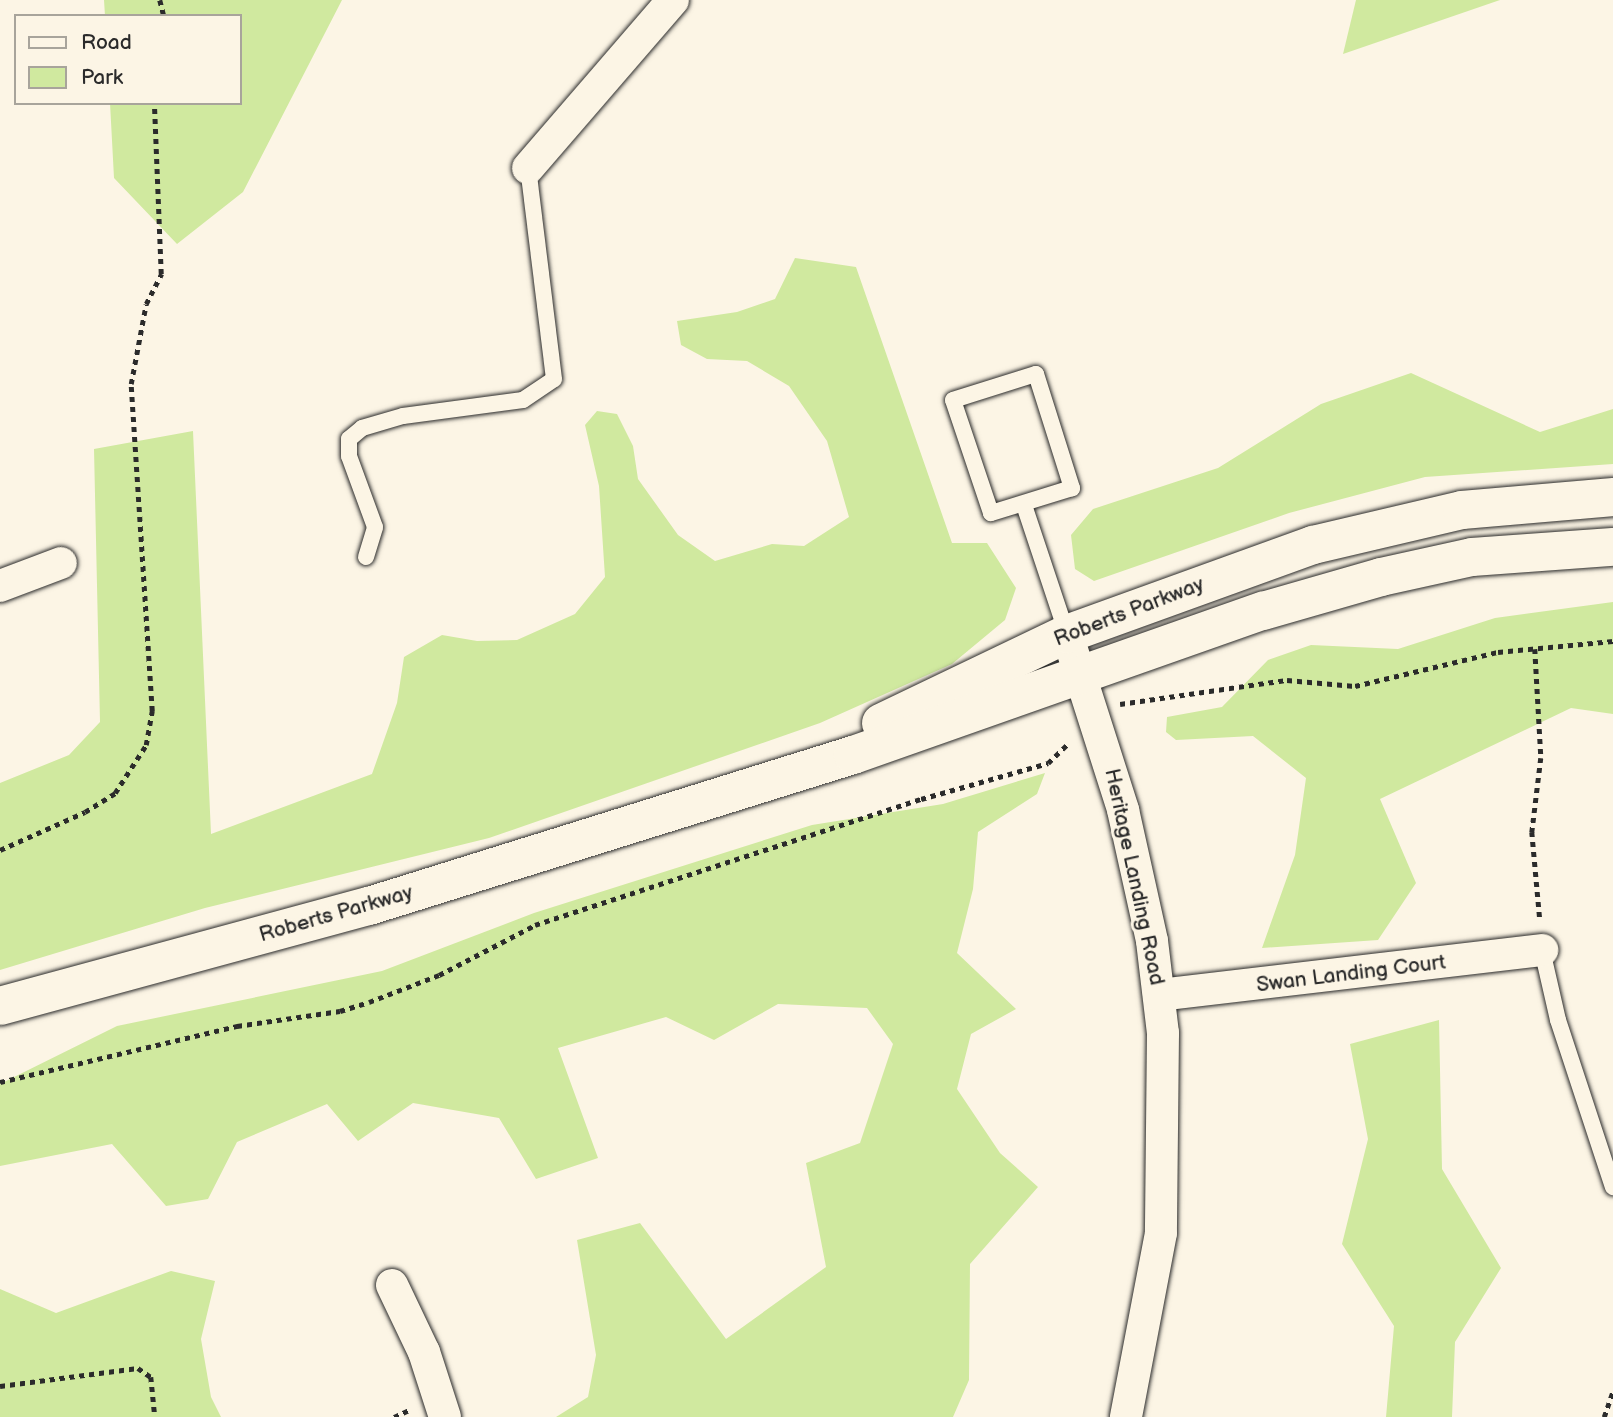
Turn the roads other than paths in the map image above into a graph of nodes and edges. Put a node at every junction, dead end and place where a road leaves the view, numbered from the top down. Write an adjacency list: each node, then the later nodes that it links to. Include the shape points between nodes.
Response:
1 (673, 0): 2 (street)
2 (528, 167): 6 (lane, via 554,379 523,400 403,416 362,428 349,439 349,456 375,527)
3 (1613, 497): 9 (main road, Roberts Parkway, via 1462,510 1395,524 1265,561)
4 (1024, 505): 4 (lane, via 1072,488 1037,374 953,400 990,513); 9 (lane)
5 (1613, 547): 10 (main road, Roberts Parkway, via 1472,557 1381,577 1263,611)
6 (366, 558)
7 (61, 563): 8 (street)
8 (0, 586)
9 (1067, 634): 10 (street, Heritage Landing Road); 11 (main road, Roberts Parkway, via 866,730)
10 (1082, 674): 11 (main road, Roberts Parkway, via 853,755); 13 (street, Heritage Landing Road, via 1123,810)
11 (669, 809): 14 (main road, Roberts Parkway, via 369,906)
12 (1542, 950): 13 (street, Swan Landing Court); 15 (lane, via 1558,1020)
13 (1160, 995): 18 (street, Heritage Landing Road, via 1165,1111 1161,1233 1153,1298)
14 (0, 1006)
15 (1613, 1187)
16 (392, 1285): 17 (street, via 424,1352)
17 (445, 1417)
18 (1126, 1417)

